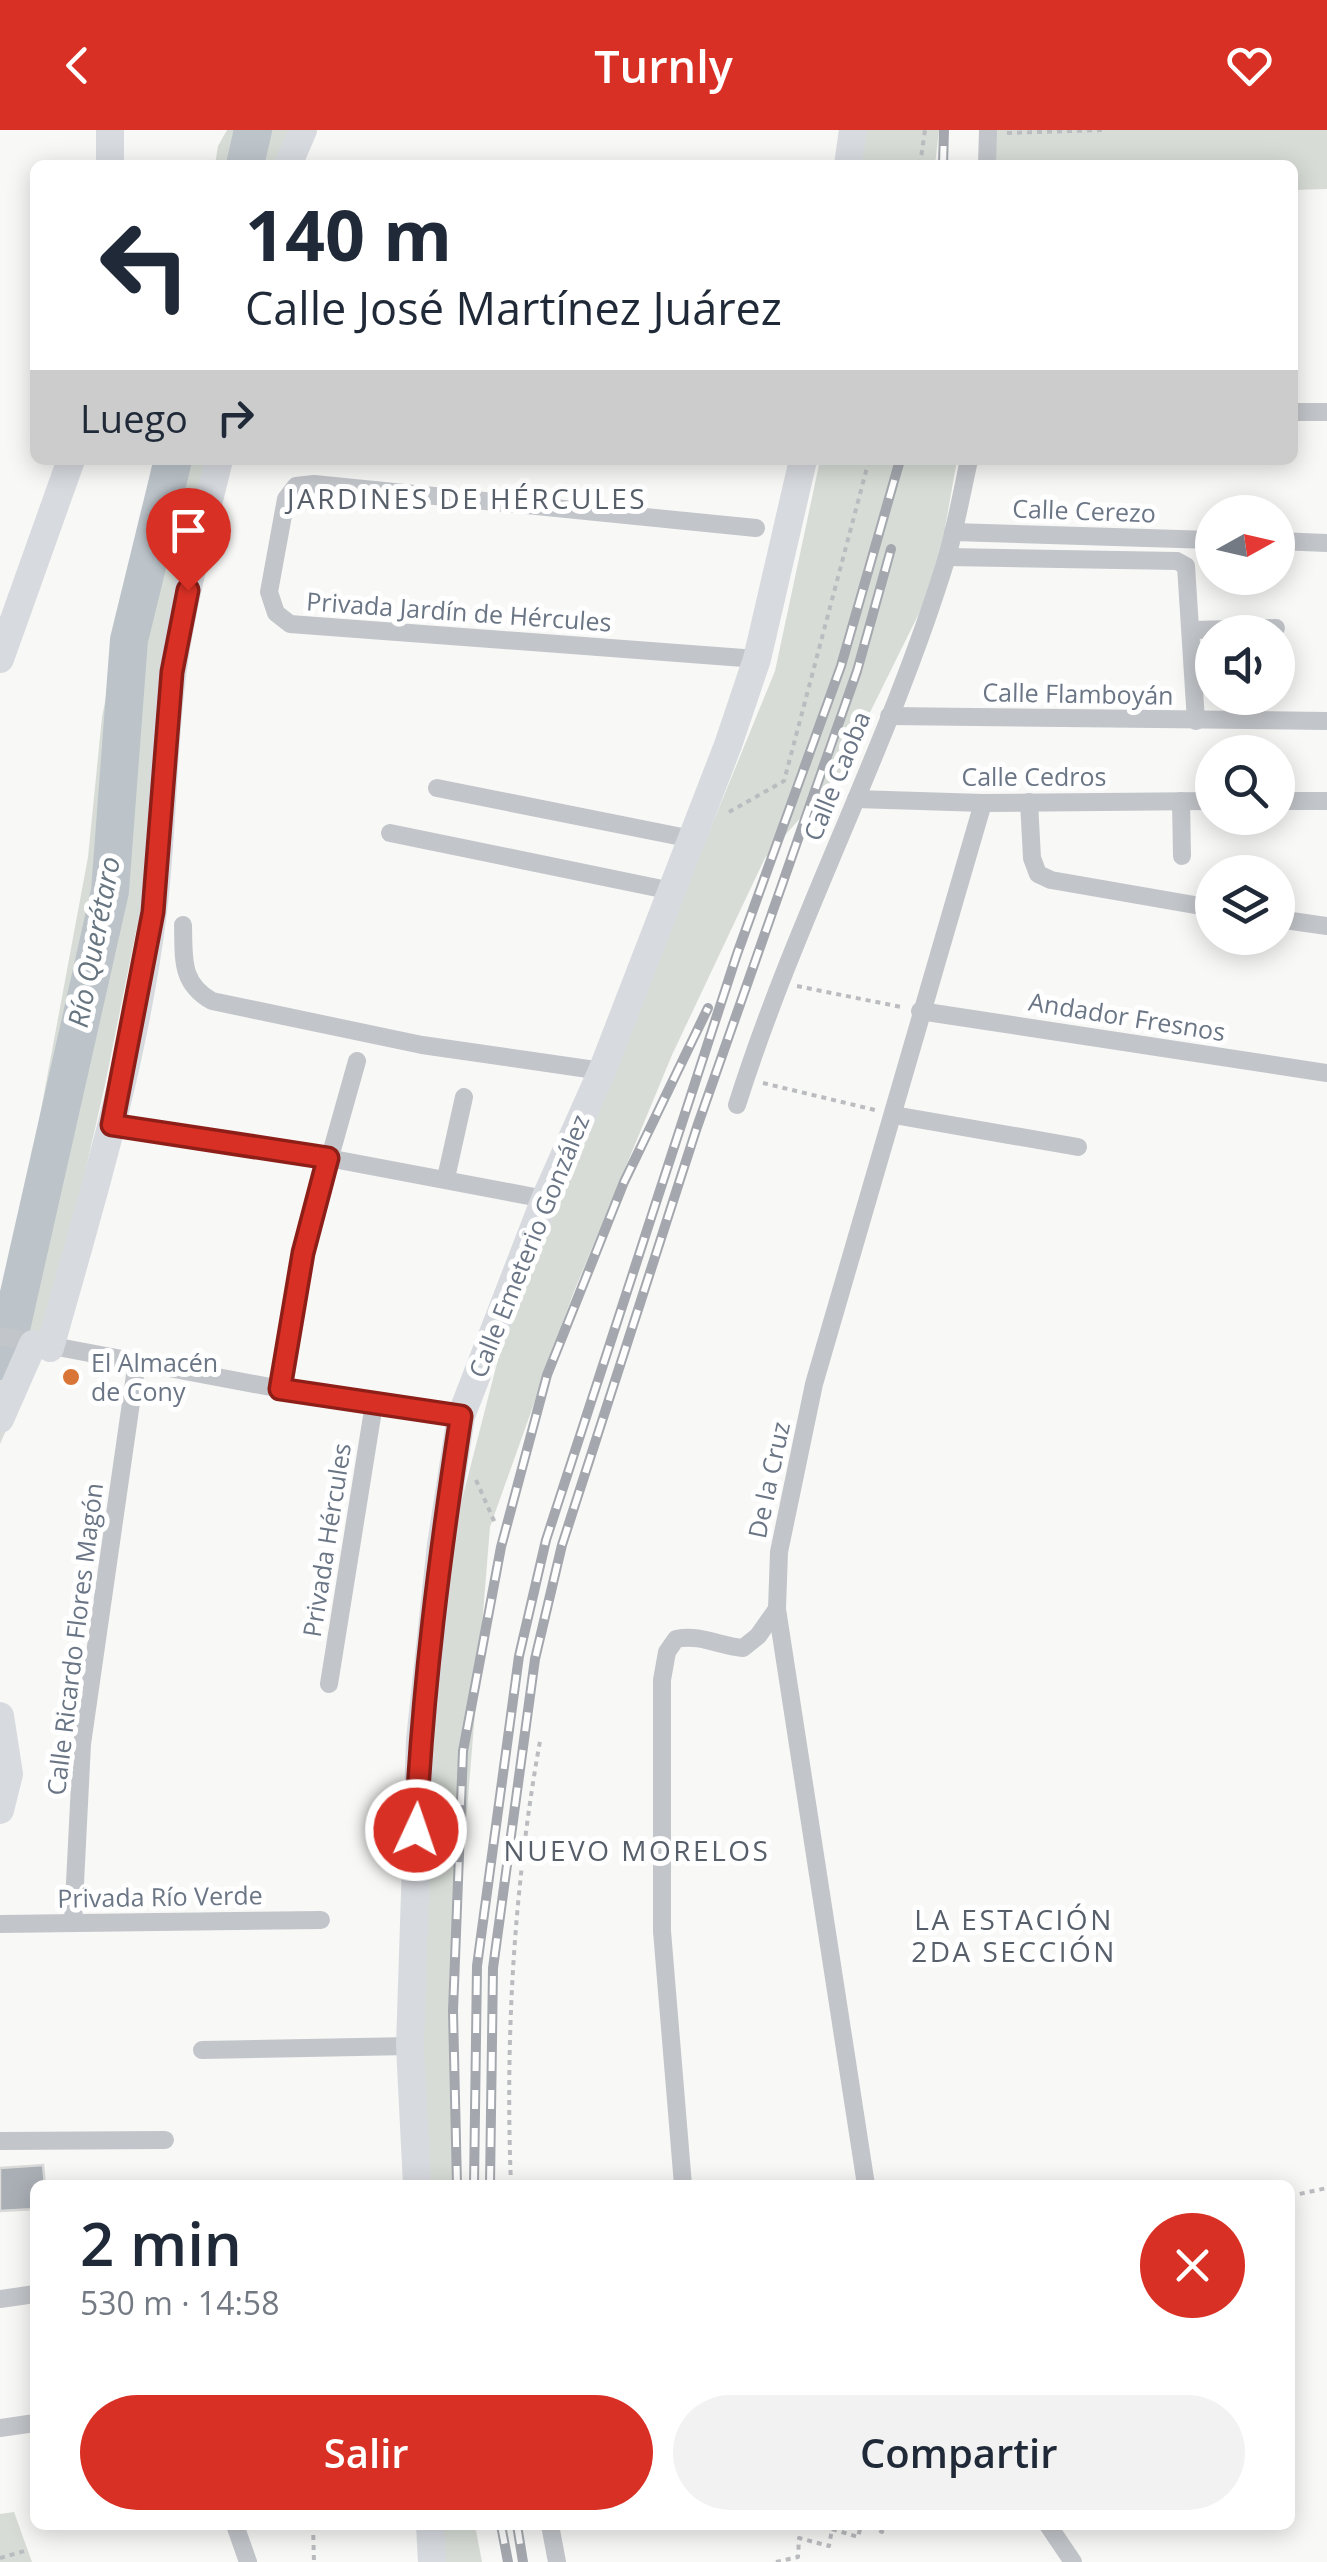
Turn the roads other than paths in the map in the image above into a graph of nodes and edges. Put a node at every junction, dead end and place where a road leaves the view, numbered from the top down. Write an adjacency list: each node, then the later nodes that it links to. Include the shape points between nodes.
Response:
1 (110, 130): 5 (street)
2 (303, 130): 6 (street)
3 (853, 130): 7 (street)
4 (988, 132): 8 (street)
5 (110, 160)
6 (290, 160)
7 (849, 160)
8 (987, 160)
9 (1298, 412): 10 (street)
10 (1327, 412)
11 (69, 465): 22 (street)
12 (217, 465): 50 (street, via 172,672 153,912)
13 (802, 465): 23 (street, Calle Emeterio González)
14 (968, 465): 16 (street, Calle Caoba)
15 (756, 528): 23 (street, Privada Jardín de Hércules, via 296,486 286,499 269,592 276,614 290,624)
16 (953, 532): 17 (street, Calle Cerezo); 20 (street, Calle Caoba)
17 (1195, 539)
18 (1295, 542): 19 (street)
19 (1327, 543)
20 (947, 557): 21 (street, via 1176,561 1190,576); 24 (street, Calle Caoba)
21 (1193, 630): 25 (street)
22 (0, 659)
23 (757, 659): 36 (street, Calle Emeterio González)
24 (889, 716): 25 (street, Calle Flamboyán); 28 (street, Calle Caoba)
25 (1196, 721): 26 (street, Calle Flamboyán)
26 (1327, 721)
27 (437, 788): 36 (street)
28 (856, 798): 34 (street, Calle Cedros); 48 (street, Calle Caoba, via 778,982)
29 (1327, 800): 32 (street)
30 (1181, 801): 31 (street, Calle Cedros); 33 (street, Calle Cedros); 37 (street)
31 (1195, 801)
32 (1295, 801)
33 (1029, 802): 34 (street, Calle Cedros); 39 (street, via 1038,874)
34 (983, 803): 43 (street, De la Cruz)
35 (390, 833): 38 (street)
36 (692, 840): 38 (street, Calle Emeterio González)
37 (1182, 856)
38 (672, 891): 45 (street, Calle Emeterio González)
39 (1195, 905)
40 (1295, 922): 42 (street)
41 (183, 925): 45 (street, via 185,975 212,1001 422,1044)
42 (1327, 926)
43 (920, 1011): 46 (street, Andador Fresnos); 49 (street, De la Cruz)
44 (357, 1061): 52 (street)
45 (602, 1071): 54 (street, Calle Emeterio González)
46 (1327, 1073)
47 (464, 1097): 53 (street)
48 (737, 1105)
49 (894, 1115): 51 (street); 61 (street, De la Cruz, via 814,1384 779,1552)
50 (112, 1125): 52 (street); 55 (street)
51 (1078, 1148)
52 (328, 1158): 53 (street); 57 (street, via 303,1253)
53 (446, 1178): 54 (street)
54 (544, 1198): 59 (street, Calle Emeterio González)
55 (25, 1342): 56 (street); 60 (street)
56 (137, 1361): 57 (street); 67 (street, Calle Ricardo Flores Magón, via 82,1744)
57 (280, 1389): 58 (street)
58 (374, 1404): 59 (street); 62 (street, Privada Hércules)
59 (461, 1416): 68 (street, Calle Emeterio González, via 420,1740)
60 (0, 1419)
61 (777, 1609): 73 (street, via 744,1648 695,1635 676,1639 662,1680 662,1930); 74 (street, De la Cruz)
62 (329, 1684)
63 (0, 1716): 64 (street, via 8,1774)
64 (0, 1810)
65 (321, 1920): 67 (street, Privada Río Verde)
66 (0, 1924): 67 (street, Privada Río Verde)
67 (73, 1924)
68 (410, 2046): 69 (street); 72 (street, Calle Emeterio González)
69 (202, 2050)
70 (164, 2140): 71 (street)
71 (0, 2141)
72 (417, 2180)
73 (683, 2180)
74 (865, 2180)
75 (30, 2295): 76 (street)
76 (0, 2299)
77 (30, 2423): 78 (street)
78 (0, 2428)
79 (237, 2530): 83 (street)
80 (430, 2530): 84 (street)
81 (551, 2530): 85 (street)
82 (1051, 2530): 86 (street)
83 (248, 2562)
84 (432, 2562)
85 (556, 2562)
86 (1072, 2562)

